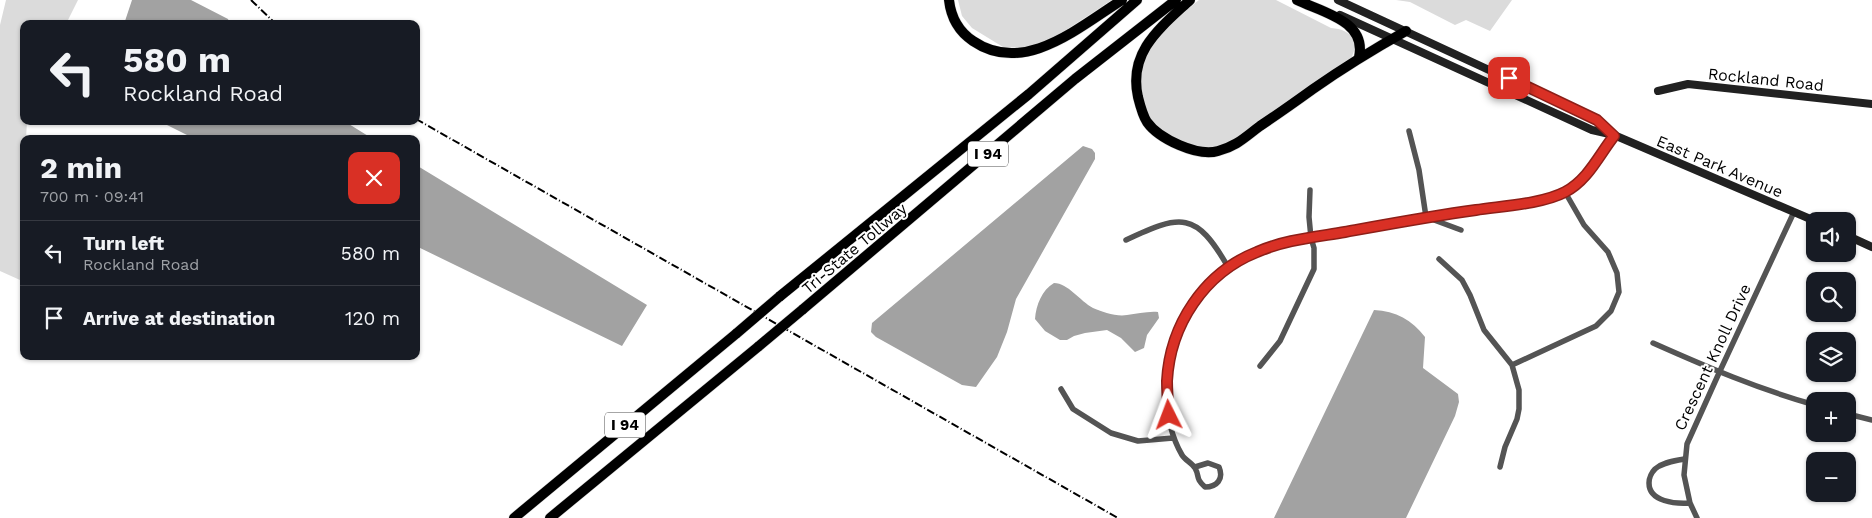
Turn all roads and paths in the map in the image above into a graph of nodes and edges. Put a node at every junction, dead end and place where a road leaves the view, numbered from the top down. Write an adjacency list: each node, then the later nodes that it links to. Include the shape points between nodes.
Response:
1 (949, 0): 2 (highway, via 955,23 972,40 1000,53 1022,54 1041,49 1069,34)
2 (1122, 0)
3 (1137, 0): 41 (highway, Tri-State Tollway / I 94, bridge, via 1029,94)
4 (1176, 0): 42 (highway, Tri-State Tollway / I 94, bridge, via 1082,74 760,346)
5 (1190, 0): 11 (highway, via 1152,37 1135,75 1146,121 1176,144 1215,152 1238,144)
6 (1297, 0): 11 (highway, via 1348,24 1360,43)
7 (1306, 0): 10 (main road)
8 (1338, 0): 9 (main road)
9 (1406, 31): 10 (highway); 15 (main road, via 1597,120)
10 (1392, 39): 11 (highway); 15 (main road, via 1592,130)
11 (1359, 57)
12 (1658, 90): 13 (main road, Rockland Road, via 1688,84)
13 (1872, 104)
14 (1409, 131): 19 (street)
15 (1614, 136): 17 (street, via 1586,175); 18 (main road, East Park Avenue)
16 (1310, 190): 22 (street)
17 (1565, 192): 19 (street, via 1524,203); 29 (street, via 1584,225 1611,258 1619,292 1611,311 1596,326)
18 (1794, 212): 20 (main road, East Park Avenue); 31 (street, Crescent Knoll Drive)
19 (1426, 217): 21 (street); 22 (street)
20 (1806, 217)
21 (1460, 230)
22 (1311, 238): 27 (street, via 1257,251); 30 (street, via 1314,269 1280,341)
23 (1126, 240): 27 (street, via 1154,226 1188,222 1210,237)
24 (1856, 240): 25 (main road)
25 (1872, 247)
26 (1439, 259): 29 (street, via 1462,280 1484,330)
27 (1228, 267): 36 (street, via 1194,301 1171,351 1167,383)
28 (1653, 343): 31 (street)
29 (1512, 365): 39 (street, via 1519,390 1519,409)
30 (1260, 366)
31 (1719, 372): 33 (street); 37 (street, Crescent Knoll Drive, via 1692,430)
32 (1060, 389): 36 (street, via 1073,409 1111,433 1138,441)
33 (1806, 402)
34 (1856, 416): 35 (street)
35 (1872, 420)
36 (1173, 438): 38 (street, via 1184,458)
37 (1684, 458): 40 (street, Crescent Knoll Drive); 40 (street, via 1655,469 1649,485 1663,500)
38 (1195, 467): 38 (street, via 1208,463 1219,467 1218,484 1205,487 1198,481)
39 (1500, 467)
40 (1690, 503): 43 (street, Crescent Knoll Drive)
41 (514, 518)
42 (550, 518)
43 (1697, 518)

